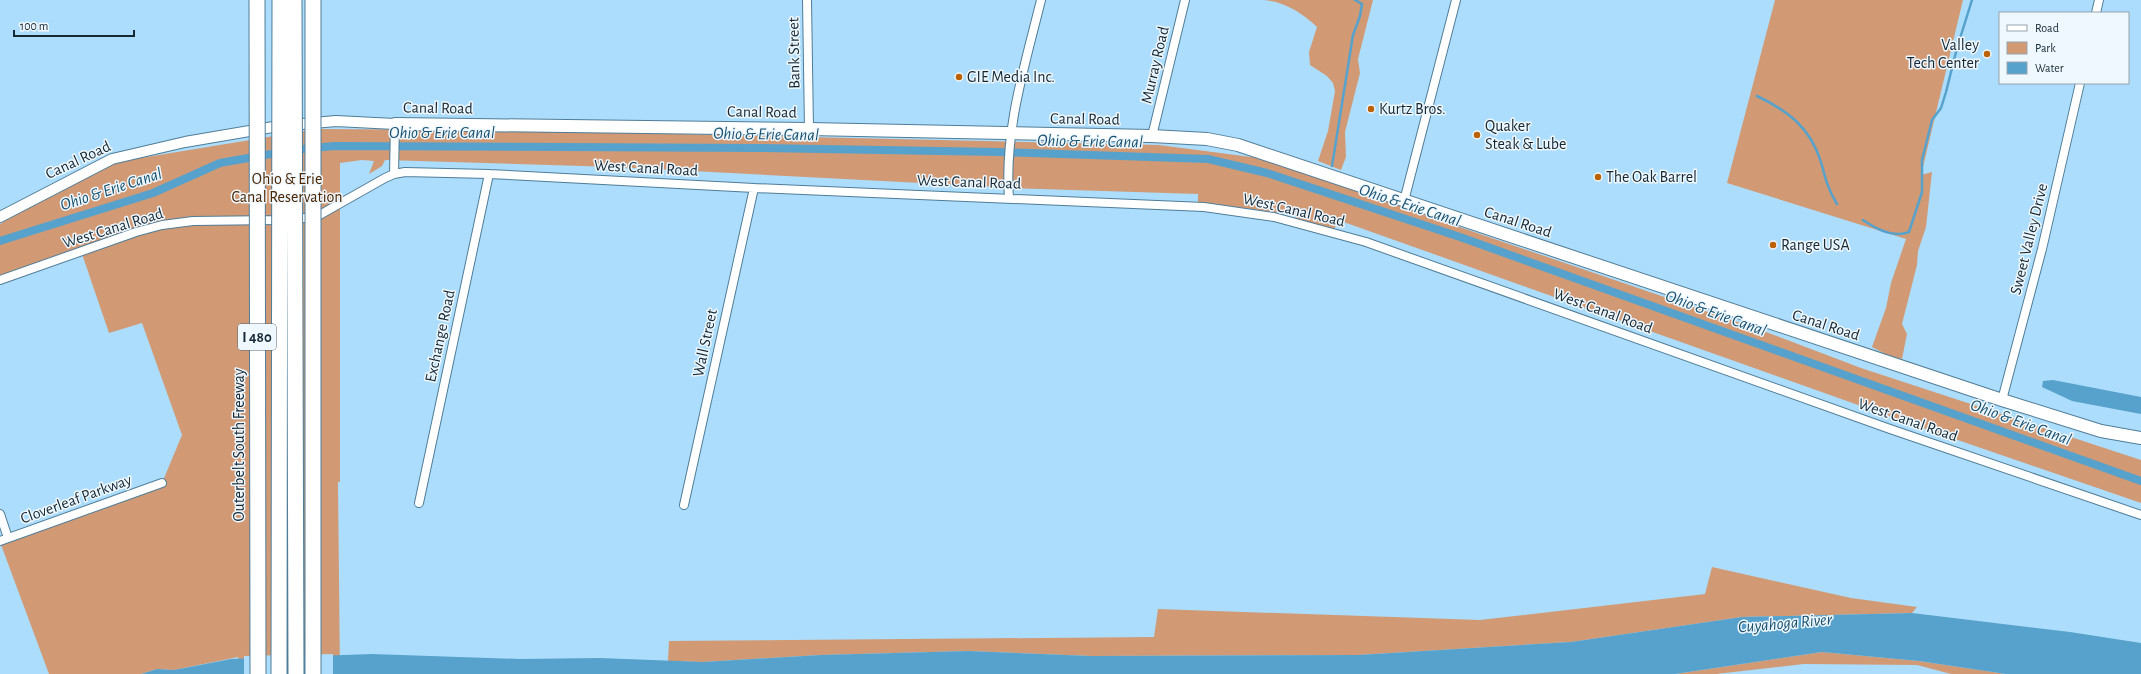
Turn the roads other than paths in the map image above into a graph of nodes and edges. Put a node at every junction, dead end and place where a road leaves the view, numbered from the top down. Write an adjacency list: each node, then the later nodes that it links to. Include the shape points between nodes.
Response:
1 (257, 0): 32 (highway, Outerbelt South Freeway / I 480, bridge)
2 (280, 0): 33 (highway, bridge)
3 (294, 0): 34 (highway, bridge)
4 (313, 0): 35 (highway, bridge)
5 (807, 0): 13 (street, Bank Street)
6 (1041, 0): 15 (street, via 1015,104)
7 (1185, 0): 14 (street, Murray Road)
8 (1456, 0): 20 (street)
9 (2100, 0): 10 (street)
10 (2096, 12)
11 (2080, 84): 23 (street, Sweet Valley Drive, via 2042,249)
12 (395, 124): 13 (main road, Canal Road); 16 (street); 21 (street, Canal Road, via 336,121 279,126 185,142 112,159)
13 (809, 129): 15 (main road, Canal Road)
14 (1152, 136): 15 (main road, Canal Road); 20 (main road, Canal Road, via 1207,139 1238,145)
15 (1010, 140): 19 (street)
16 (394, 174): 17 (street, West Canal Road); 22 (street, West Canal Road, via 316,217 193,221 162,225)
17 (489, 174): 18 (street, West Canal Road); 26 (street, Exchange Road)
18 (754, 188): 19 (street, West Canal Road); 27 (street, Wall Street)
19 (1009, 198): 29 (street, West Canal Road, via 1217,208 1274,217 1315,227 1366,242 1878,425)
20 (1404, 201): 23 (main road, Canal Road)
21 (0, 217)
22 (0, 280)
23 (2002, 400): 24 (main road, Canal Road, via 2101,431)
24 (2141, 438)
25 (162, 483): 30 (street, Cloverleaf Parkway)
26 (419, 503)
27 (684, 505)
28 (0, 514): 30 (street)
29 (2141, 515)
30 (8, 538): 31 (street, Cloverleaf Parkway)
31 (0, 541)
32 (258, 674)
33 (279, 674)
34 (296, 674)
35 (313, 674)

